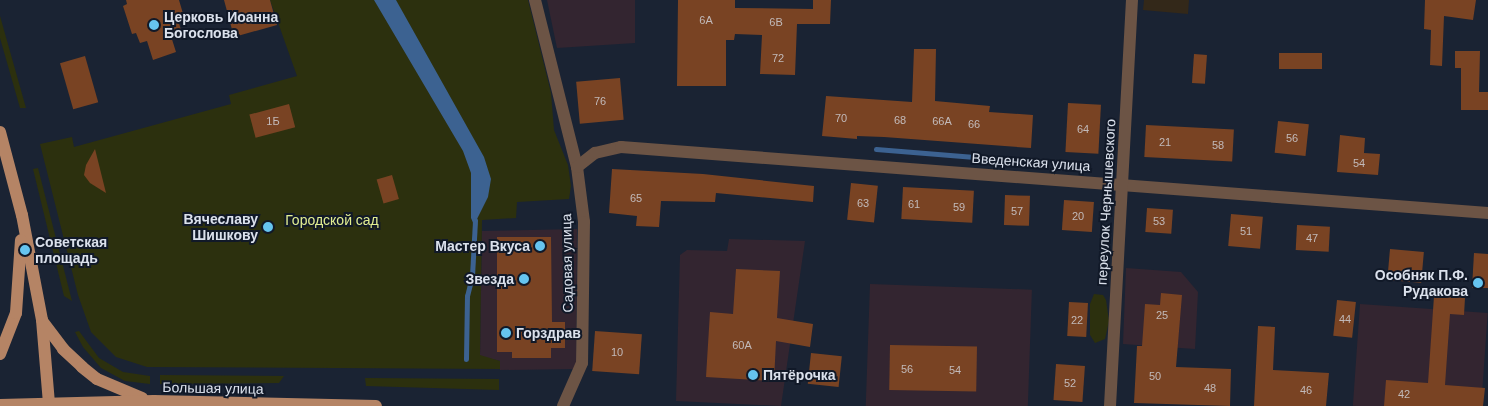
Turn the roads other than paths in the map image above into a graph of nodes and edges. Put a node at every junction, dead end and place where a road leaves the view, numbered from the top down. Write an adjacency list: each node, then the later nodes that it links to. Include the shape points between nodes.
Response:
1 (535, 0): 4 (street, Садовая улица)
2 (1132, 0): 5 (street, переулок Чернышевского)
3 (0, 132): 7 (main road)
4 (577, 167): 5 (street, Введенская улица, via 595,153 621,147); 14 (street, Садовая улица, via 584,222 582,363)
5 (1121, 183): 6 (street, Введенская улица); 15 (street, переулок Чернышевского)
6 (1488, 213)
7 (22, 215): 8 (main road); 9 (main road, via 16,313)
8 (42, 320): 10 (main road, via 62,349 97,379); 11 (main road)
9 (0, 354)
10 (154, 401): 11 (main road, Большая улица); 13 (main road, Большая улица)
11 (49, 403): 12 (main road, Большая улица)
12 (0, 405)
13 (376, 406)
14 (563, 406)
15 (1110, 406)

